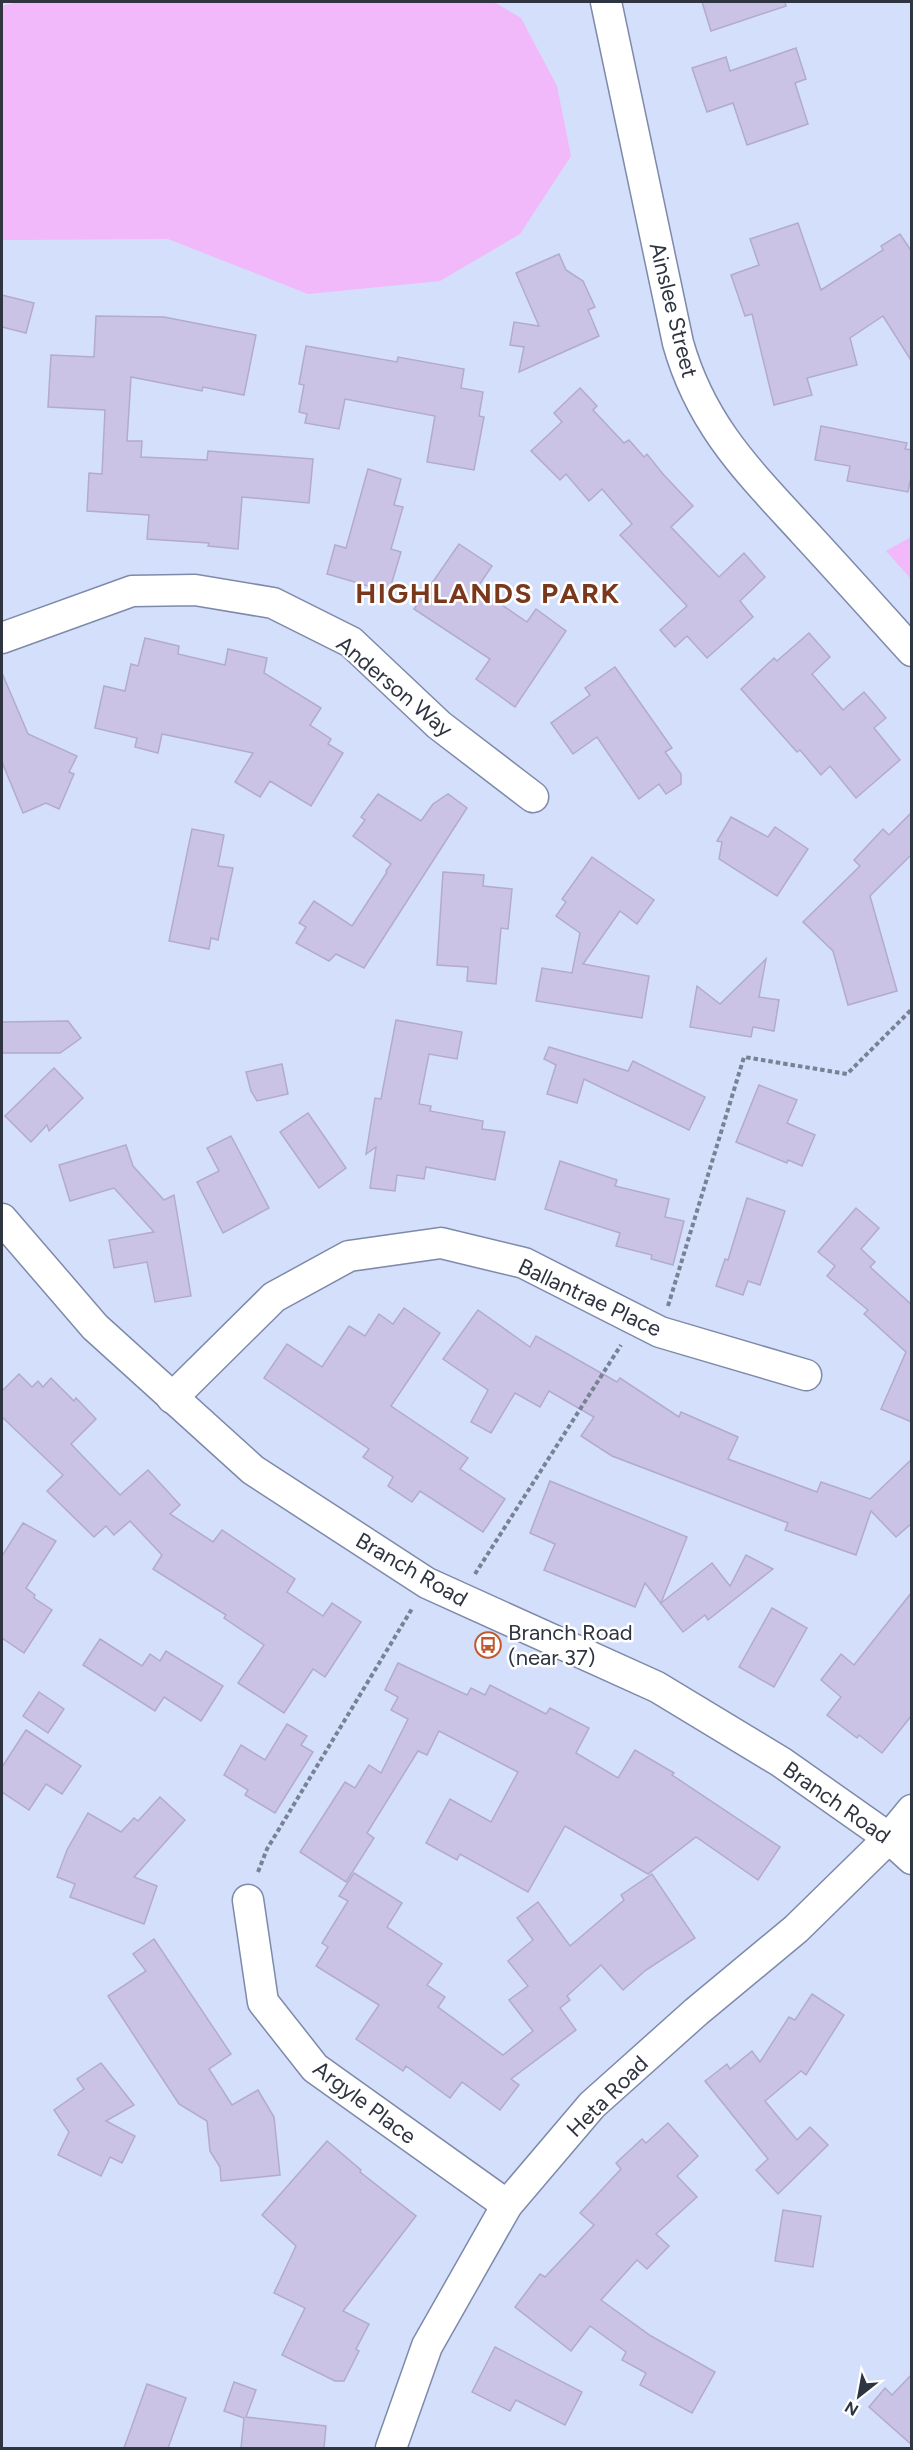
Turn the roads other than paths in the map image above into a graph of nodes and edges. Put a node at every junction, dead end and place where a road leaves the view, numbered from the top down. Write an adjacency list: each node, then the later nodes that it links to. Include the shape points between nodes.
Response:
1 (606, 2): 3 (street, Ainslee Street, via 686,374 733,454)
2 (2, 638): 4 (street, Anderson Way, via 132,591 195,590 273,603 351,642 439,725)
3 (912, 651)
4 (533, 796)
5 (2, 1219): 7 (street, Branch Road, via 95,1327)
6 (806, 1375): 7 (street, Ballantrae Place, via 648,1327 524,1263 441,1243 349,1256 274,1297)
7 (172, 1398): 9 (street, Branch Road, via 254,1470 427,1583 657,1688 782,1762)
8 (912, 1810): 9 (street, Heta Road)
9 (889, 1838): 10 (street, Branch Road); 12 (street, Heta Road, via 796,1929 592,2105)
10 (912, 1859)
11 (248, 1900): 12 (street, Argyle Place, via 263,2002 315,2068)
12 (507, 2205): 13 (street, Heta Road, via 427,2346)
13 (392, 2448)

